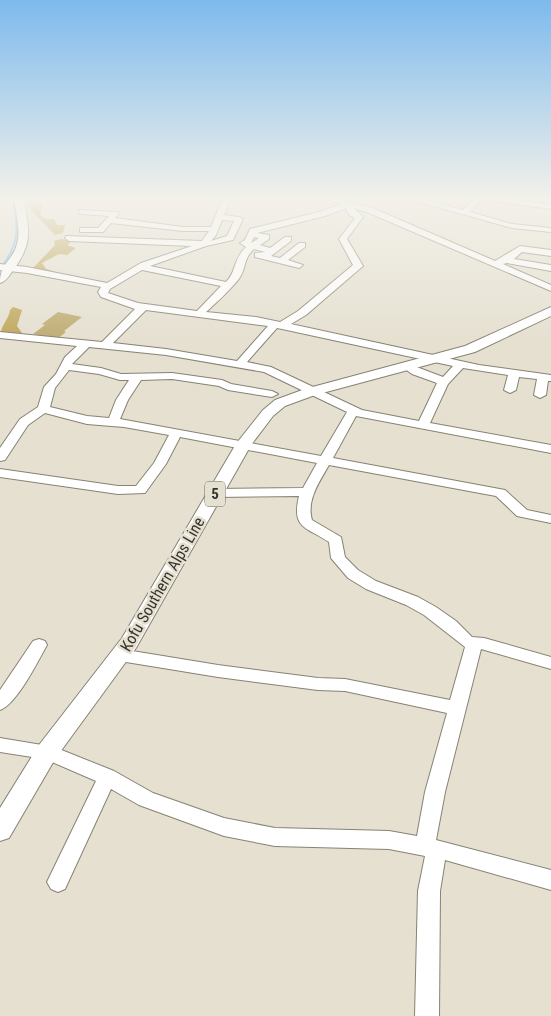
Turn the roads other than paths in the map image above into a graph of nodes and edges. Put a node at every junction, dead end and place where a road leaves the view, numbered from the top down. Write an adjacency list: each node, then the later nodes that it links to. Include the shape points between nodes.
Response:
1 (22, 247): 16 (main road)
2 (196, 247): 17 (street)
3 (248, 247): 20 (street, via 241,258 240,271)
4 (250, 247): 10 (street)
5 (276, 247): 10 (street)
6 (296, 247): 10 (street)
7 (298, 247): 13 (street)
8 (347, 247): 27 (street, via 358,266 302,313)
9 (457, 247): 14 (street)
10 (271, 251): 13 (street)
11 (551, 252): 12 (street, via 520,249)
12 (506, 260): 14 (street); 18 (street)
13 (281, 261): 15 (street)
14 (494, 264): 21 (street)
15 (298, 265)
16 (4, 267): 19 (main road); 22 (street)
17 (142, 267): 20 (street); 22 (street)
18 (551, 273): 21 (street)
19 (0, 279)
20 (229, 284): 26 (street)
21 (540, 284): 23 (street)
22 (108, 286): 24 (street, via 104,295)
23 (551, 288)
24 (140, 306): 26 (street); 30 (street, via 141,311)
25 (551, 311): 31 (main road, Kofu Southern Alps Line / 5, via 483,344)
26 (199, 314): 27 (street)
27 (278, 325): 31 (street); 33 (street, via 265,334)
28 (0, 335): 29 (street)
29 (86, 344): 30 (street); 34 (street)
30 (105, 345): 33 (street)
31 (434, 359): 32 (street); 35 (main road, Kofu Southern Alps Line / 5)
32 (460, 364): 36 (street); 40 (street)
33 (239, 365): 39 (street, via 274,371)
34 (66, 366): 37 (street, via 120,377); 45 (street, via 50,387)
35 (406, 366): 40 (street, via 416,374); 42 (main road, Kofu Southern Alps Line / 5)
36 (514, 374): 38 (street); 41 (street)
37 (137, 377): 43 (street, via 172,376); 48 (street)
38 (547, 378): 44 (street)
39 (289, 380): 42 (street); 43 (street)
40 (443, 382): 49 (street)
41 (510, 390)
42 (310, 392): 46 (street); 47 (main road, Kofu Southern Alps Line / 5, via 280,403)
43 (272, 394): 47 (street)
44 (540, 396)
45 (43, 409): 48 (street, via 87,420); 53 (street, via 24,422)
46 (353, 411): 49 (street); 54 (street)
47 (268, 413): 51 (main road, Kofu Southern Alps Line / 5)
48 (113, 422): 50 (street)
49 (423, 425): 52 (street)
50 (177, 432): 51 (street); 55 (street, via 160,464 140,490 112,490)
51 (244, 444): 54 (street); 57 (main road, Kofu Southern Alps Line / 5)
52 (551, 449)
53 (0, 457)
54 (324, 460): 56 (street); 58 (street, via 500,493 524,515)
55 (0, 473)
56 (307, 492): 57 (street); 59 (street, via 305,520 309,526 336,540 338,558 344,567 371,585 424,608 450,625 467,642)
57 (215, 493): 61 (main road, Kofu Southern Alps Line / 5)
58 (551, 519)
59 (474, 643): 62 (street); 64 (street)
60 (38, 645): 63 (street)
61 (120, 655): 64 (street, via 218,671 345,685); 66 (main road, Kofu Southern Alps Line / 5)
62 (551, 663)
63 (0, 703)
64 (458, 708): 69 (street, via 435,792)
65 (0, 745): 66 (street)
66 (48, 752): 67 (street); 68 (main road, Kofu Southern Alps Line / 5)
67 (106, 777): 69 (street, via 146,799 224,827 274,837 389,840); 71 (street)
68 (0, 830)
69 (431, 848): 70 (street); 72 (street)
70 (551, 880)
71 (58, 882)
72 (427, 1016)

